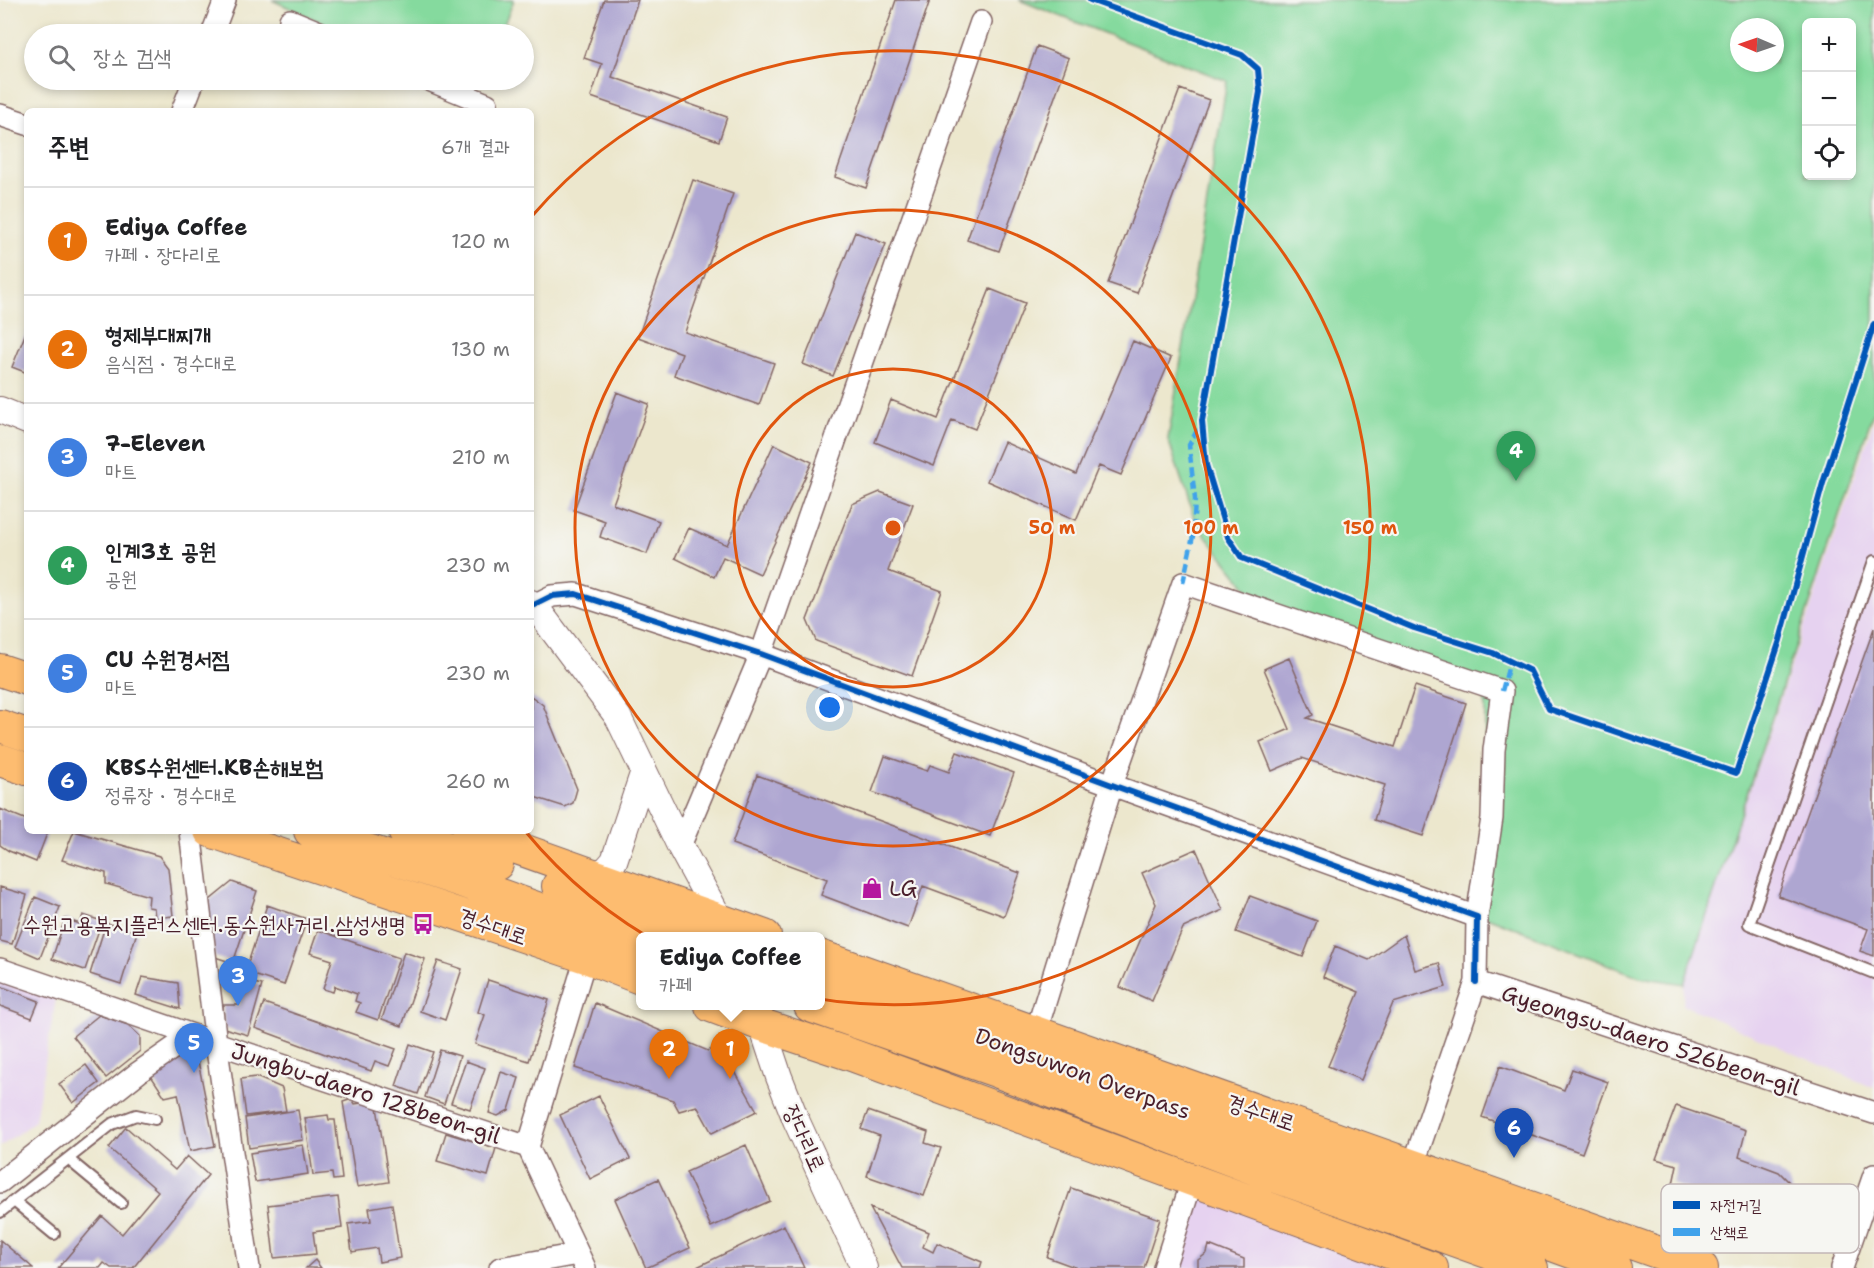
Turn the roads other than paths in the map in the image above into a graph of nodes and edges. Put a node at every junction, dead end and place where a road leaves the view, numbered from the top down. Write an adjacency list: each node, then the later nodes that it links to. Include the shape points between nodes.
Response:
1 (225, 0): 4 (street)
2 (290, 20): 5 (street)
3 (981, 22): 17 (street)
4 (216, 24)
5 (300, 24)
6 (190, 90): 8 (street)
7 (453, 90): 9 (street, via 487,104)
8 (183, 108)
9 (485, 108)
10 (0, 115): 11 (street)
11 (24, 123)
12 (0, 410): 13 (street)
13 (24, 420)
14 (1874, 561): 41 (lane, via 1749,924)
15 (534, 603): 17 (street, via 552,596 576,594)
16 (534, 607): 26 (street, via 618,717)
17 (760, 654): 27 (street); 33 (street)
18 (0, 670): 19 (main road)
19 (24, 678)
20 (0, 693): 21 (main road)
21 (24, 701)
22 (0, 726): 23 (main road)
23 (24, 734)
24 (0, 760): 25 (main road)
25 (24, 768)
26 (644, 771): 33 (street); 34 (street, via 614,861 606,870)
27 (1112, 785): 35 (street); 35 (street, via 1183,583 1502,691 1494,750 1492,818); 48 (street)
28 (190, 834): 50 (street)
29 (219, 834): 38 (main road, 경수대로)
30 (319, 834): 37 (main road)
31 (413, 834): 36 (main road)
32 (477, 834): 34 (main road)
33 (680, 846): 36 (street)
34 (592, 875): 36 (main road)
35 (1477, 917): 44 (street)
36 (716, 931)
37 (636, 944)
38 (585, 957): 42 (main road, 경수대로); 53 (street)
39 (825, 958): 48 (main road, 경수대로)
40 (0, 969): 49 (street, Jungbu-daero 128beon-gil)
41 (1873, 974)
42 (636, 976)
43 (825, 982): 72 (main road, Dongsuwon Overpass)
44 (1476, 982): 51 (street, Gyeongsu-daero 526beon-gil); 55 (street, Gyeongsu-daero 526beon-gil)
45 (734, 1010): 47 (main road)
46 (824, 1010): 71 (main road, Dongsuwon Overpass)
47 (758, 1015): 57 (main road, via 849,1054); 68 (street, 장다리로, via 796,1120)
48 (1036, 1032): 55 (main road, 경수대로)
49 (192, 1035): 50 (street, Jungbu-daero 128beon-gil); 58 (street)
50 (216, 1043): 53 (street, Jungbu-daero 128beon-gil); 66 (street)
51 (1874, 1113)
52 (155, 1119): 54 (lane, via 136,1115 112,1124)
53 (528, 1147): 65 (street)
54 (68, 1159): 59 (lane); 60 (lane)
55 (1413, 1166): 73 (main road, 경수대로)
56 (1874, 1175): 62 (street)
57 (1192, 1181): 69 (street); 70 (main road)
58 (0, 1182)
59 (14, 1201): 61 (lane); 63 (lane)
60 (121, 1203)
61 (0, 1212)
62 (1859, 1219)
63 (54, 1234)
64 (1847, 1253): 74 (street)
65 (582, 1261): 67 (street)
66 (249, 1268)
67 (500, 1268)
68 (864, 1268)
69 (1164, 1268)
70 (1432, 1268)
71 (1532, 1268)
72 (1615, 1268)
73 (1702, 1268)
74 (1842, 1268)

